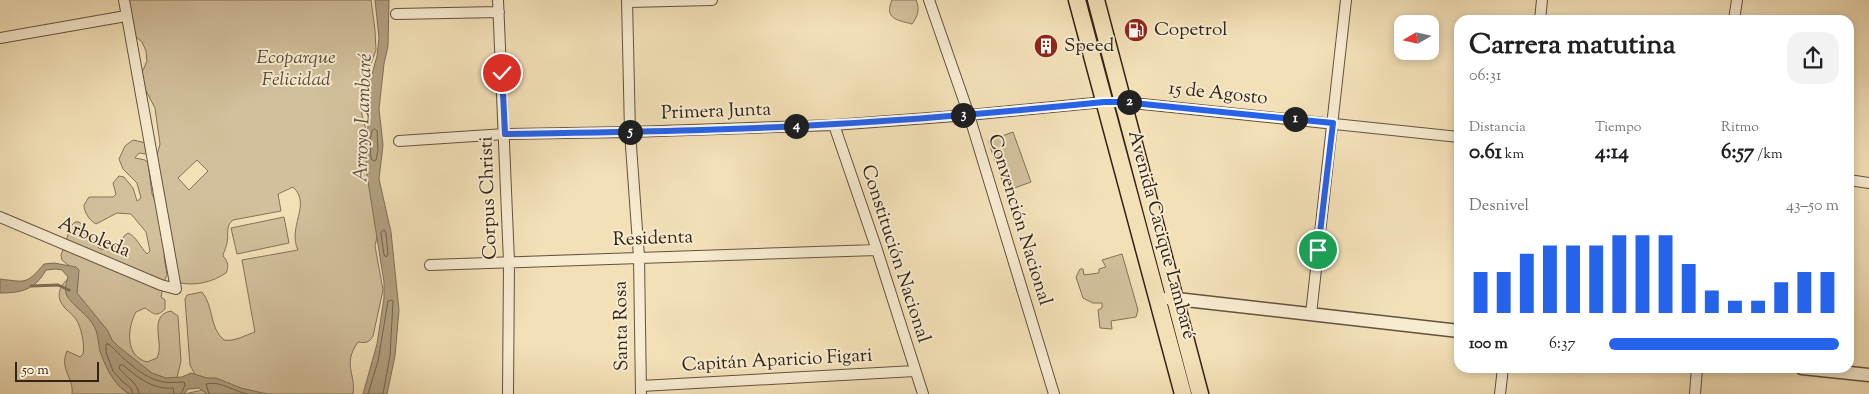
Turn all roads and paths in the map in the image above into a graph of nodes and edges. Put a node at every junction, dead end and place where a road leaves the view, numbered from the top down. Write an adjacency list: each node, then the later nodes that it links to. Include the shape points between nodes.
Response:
1 (124, 0): 15 (street)
2 (498, 0): 11 (street, Corpus Christi)
3 (712, 0): 10 (street)
4 (929, 0): 19 (street, Convención Nacional)
5 (1076, 0): 17 (main road, Avenida Cacique Lambaré)
6 (1096, 0): 18 (main road, Avenida Cacique Lambaré)
7 (1346, 0): 20 (street)
8 (1542, 0): 13 (street)
9 (1736, 0): 14 (street)
10 (628, 1): 22 (street, Santa Rosa)
11 (499, 12): 12 (street); 23 (street, Corpus Christi)
12 (396, 14)
13 (1540, 15)
14 (1734, 15)
15 (126, 16): 16 (street); 28 (street, Arboleda, via 176,289)
16 (0, 38)
17 (1104, 102): 18 (street, Primera Junta); 19 (street, Primera Junta); 33 (main road, Avenida Cacique Lambaré)
18 (1123, 102): 20 (street, 15 de Agosto); 34 (main road, Avenida Cacique Lambaré)
19 (968, 115): 21 (street, Primera Junta); 45 (street, Convención Nacional)
20 (1333, 123): 24 (street, 15 de Agosto); 35 (street)
21 (834, 124): 22 (street, Primera Junta); 29 (street, Constitución Nacional)
22 (630, 132): 23 (street, Primera Junta); 30 (street, Santa Rosa)
23 (505, 134): 25 (street, Primera Junta); 31 (street, Corpus Christi)
24 (1454, 136)
25 (399, 141)
26 (1854, 181): 27 (street)
27 (1869, 183)
28 (0, 217)
29 (877, 250): 30 (street, Residenta); 37 (street, Constitución Nacional)
30 (639, 257): 31 (street, Residenta); 42 (street, Santa Rosa)
31 (509, 262): 32 (street, Residenta); 43 (street, Corpus Christi)
32 (430, 265)
33 (1157, 297): 34 (street); 46 (main road, Avenida Cacique Lambaré)
34 (1174, 299): 35 (street); 47 (main road, Avenida Cacique Lambaré)
35 (1311, 314): 36 (street)
36 (1454, 330)
37 (915, 371): 42 (street, Capitán Aparicio Figari); 44 (street, Constitución Nacional)
38 (1502, 373): 48 (street)
39 (1697, 373): 49 (street)
40 (1850, 373): 41 (street)
41 (1869, 375)
42 (641, 390)
43 (508, 394)
44 (923, 394)
45 (1054, 394)
46 (1184, 394)
47 (1200, 394)
48 (1500, 394)
49 (1695, 394)

